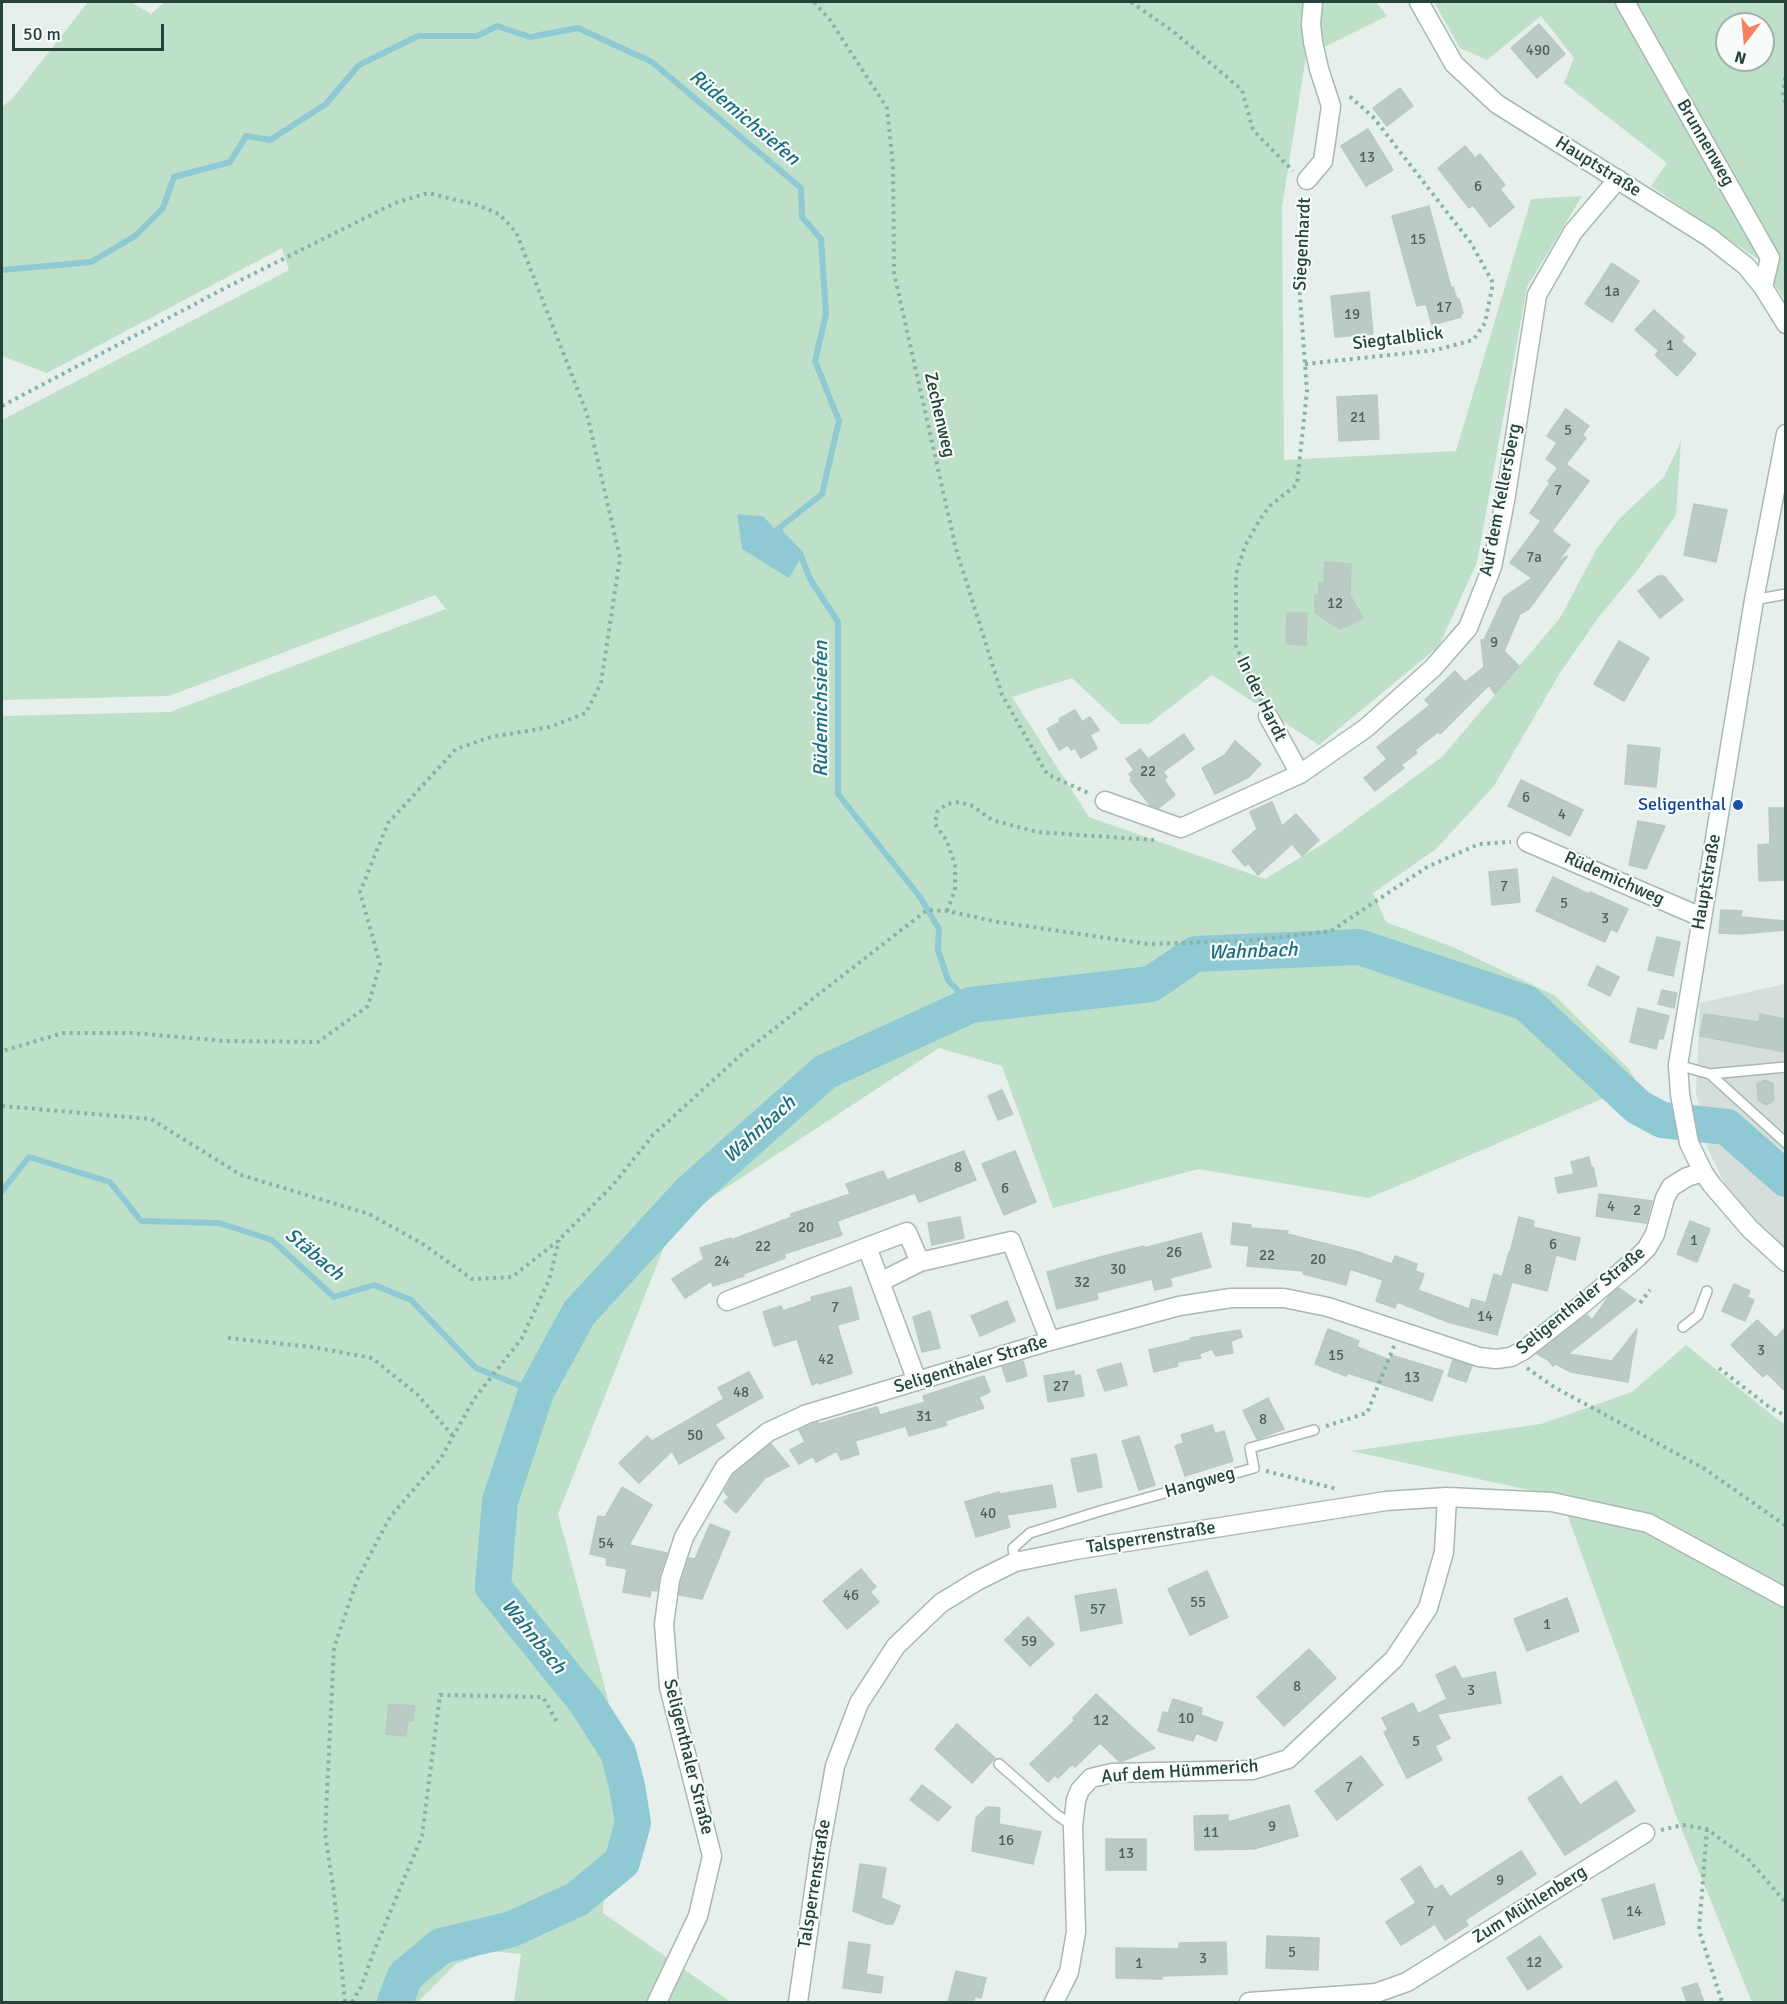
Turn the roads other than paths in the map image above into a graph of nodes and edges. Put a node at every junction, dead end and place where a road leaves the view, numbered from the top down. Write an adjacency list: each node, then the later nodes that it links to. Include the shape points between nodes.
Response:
1 (1313, 2): 5 (street, Siegenhardt, via 1313,42 1331,106 1323,161)
2 (1419, 2): 4 (street, Hauptstraße, via 1455,64 1497,104)
3 (1625, 2): 6 (street, Brunnenweg, via 1770,258)
4 (1618, 179): 6 (street, Hauptstraße, via 1709,237 1746,266); 12 (street, Auf dem Kellersberg, via 1573,232 1537,295 1492,567 1468,628 1433,668 1366,728)
5 (1307, 180)
6 (1763, 287): 7 (street, Hauptstraße)
7 (1785, 324)
8 (1785, 434): 10 (street, Hauptstraße)
9 (1785, 594): 10 (lane)
10 (1755, 600): 15 (street, Hauptstraße)
11 (1268, 716): 12 (street, In der Hardt)
12 (1300, 774): 13 (street, Auf dem Kellersberg, via 1181,828)
13 (1105, 801)
14 (1527, 842): 15 (street, Rüdemichweg)
15 (1701, 917): 16 (street, Hauptstraße)
16 (1678, 1065): 18 (lane); 20 (street, Hauptstraße, via 1689,1143)
17 (1785, 1067): 18 (lane)
18 (1710, 1074): 19 (lane)
19 (1785, 1143)
20 (1703, 1172): 23 (street, Hauptstraße, via 1750,1229); 28 (street, Seligenthaler Straße, via 1671,1187 1655,1234 1637,1258 1511,1357 1479,1357 1284,1298 1232,1298 1179,1306)
21 (867, 1247): 22 (street, via 907,1232); 24 (street); 26 (street)
22 (920, 1262): 24 (street); 28 (street, via 1011,1241)
23 (1785, 1262)
24 (880, 1282): 29 (street)
25 (1707, 1291): 27 (lane, via 1698,1315)
26 (727, 1301)
27 (1683, 1327)
28 (1050, 1341): 29 (street, Seligenthaler Straße)
29 (917, 1381): 37 (street, Seligenthaler Straße, via 807,1414 768,1432 725,1467 684,1537 670,1580 664,1624 669,1687 712,1856 698,1916)
30 (1314, 1430): 32 (lane, Hangweg, via 1250,1448 1254,1468 1030,1533 1013,1548)
31 (1447, 1497): 32 (street, Talsperrenstraße, via 1386,1501); 33 (street, Talsperrenstraße, via 1552,1502 1648,1523); 35 (street, Auf dem Hümmerich, via 1444,1552 1428,1608 1394,1659 1288,1759 1253,1770 1112,1773 1091,1778 1080,1790)
32 (1015, 1562): 38 (street, Talsperrenstraße, via 941,1603 896,1646 859,1703 835,1766)
33 (1785, 1598)
34 (999, 1764): 35 (lane)
35 (1073, 1826): 39 (street, Auf dem Hümmerich, via 1076,1932 1069,1972)
36 (1645, 1833): 40 (street, Zum Mühlenberg, via 1407,1982 1376,1994)
37 (657, 2002)
38 (798, 2002)
39 (1054, 2002)
40 (1249, 2002)

